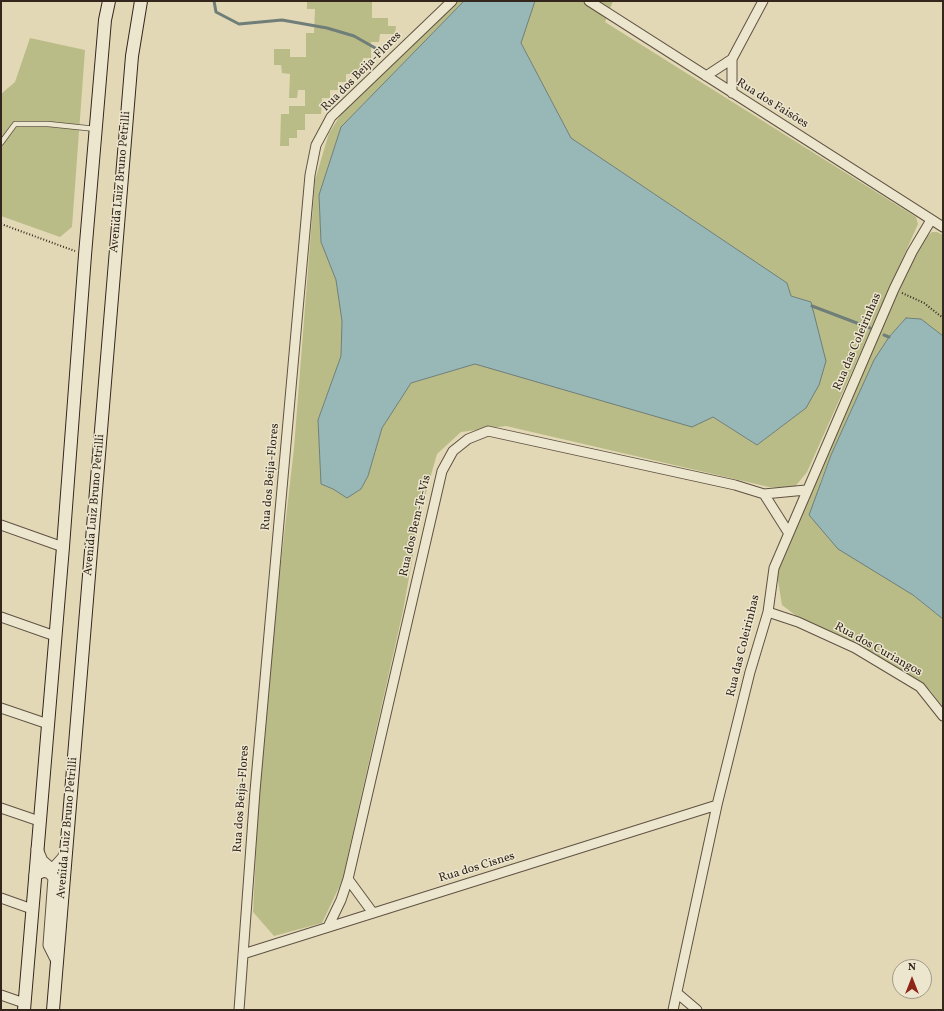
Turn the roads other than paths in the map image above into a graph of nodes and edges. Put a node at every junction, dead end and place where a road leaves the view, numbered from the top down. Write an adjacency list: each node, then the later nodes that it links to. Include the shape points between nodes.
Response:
1 (110, 1): 9 (main road, via 105,20)
2 (141, 1): 28 (main road, Avenida Luiz Bruno Petrilli, via 132,56)
3 (452, 1): 35 (street, Rua dos Beija-Flores, via 330,117 316,145 310,175 254,792)
4 (588, 1): 7 (street, Rua dos Faisões)
5 (763, 1): 6 (street)
6 (732, 60): 7 (street); 8 (street)
7 (706, 76): 8 (street, Rua dos Faisões)
8 (732, 93): 11 (street, Rua dos Faisões)
9 (96, 129): 10 (lane, via 48,124 15,124); 17 (main road)
10 (1, 143)
11 (931, 220): 12 (street, Rua dos Faisões); 13 (street, Rua das Coleirinhas, via 894,289)
12 (943, 227)
13 (806, 490): 14 (street, Rua dos Bem-Te-Vis); 16 (street, Rua das Coleirinhas)
14 (764, 494): 16 (street); 30 (street, Rua dos Bem-Te-Vis, via 735,485 488,431 468,439 453,451 442,471)
15 (1, 525): 17 (street)
16 (788, 532): 18 (street, Rua das Coleirinhas, via 774,568)
17 (63, 547): 20 (main road)
18 (768, 612): 22 (street, Rua dos Curiangos, via 798,622 855,648 920,687); 24 (street, Rua das Coleirinhas, via 750,672)
19 (1, 617): 20 (street)
20 (55, 636): 23 (main road)
21 (1, 708): 23 (street)
22 (943, 716)
23 (48, 724): 26 (main road)
24 (717, 805): 33 (street, Rua dos Cisnes); 37 (street, Rua das Coleirinhas)
25 (1, 808): 26 (street)
26 (39, 821): 27 (main road)
27 (37, 849): 28 (street, via 42,860 54,868); 29 (main road)
28 (66, 851): 36 (main road, Avenida Luiz Bruno Petrilli)
29 (35, 874): 32 (main road); 36 (street, via 44,871 54,878 49,945)
30 (348, 879): 33 (street); 34 (street, Rua dos Bem-Te-Vis)
31 (1, 898): 32 (street)
32 (32, 909): 39 (main road)
33 (373, 913): 34 (street, Rua dos Cisnes)
34 (328, 927): 35 (street, Rua dos Cisnes)
35 (243, 954): 41 (street, Rua dos Beija-Flores)
36 (57, 961): 40 (main road, Avenida Luiz Bruno Petrilli)
37 (677, 993): 42 (street, Rua das Coleirinhas); 43 (street)
38 (1, 995): 39 (street)
39 (24, 1007)
40 (53, 1010)
41 (239, 1010)
42 (673, 1010)
43 (697, 1010)

